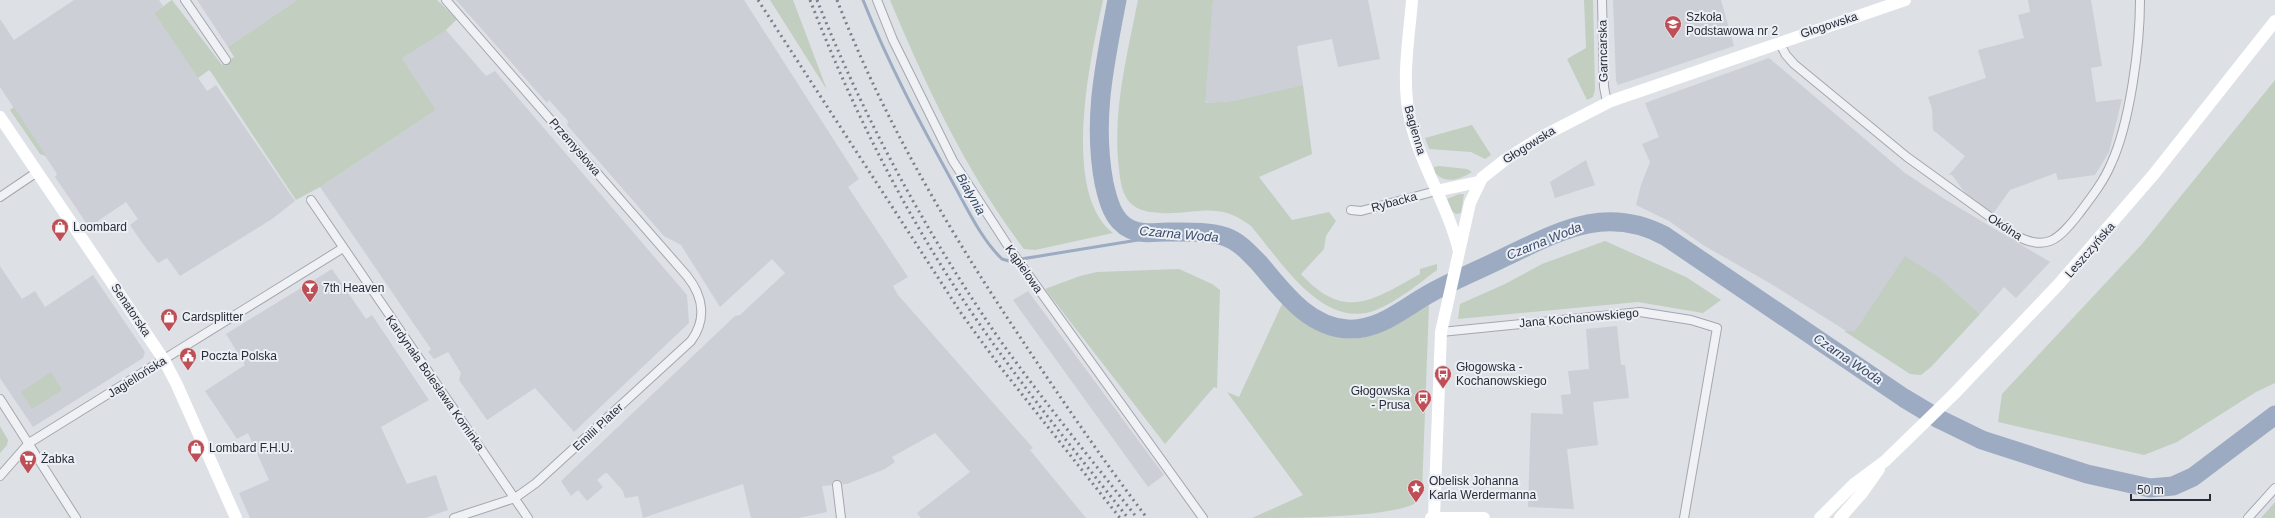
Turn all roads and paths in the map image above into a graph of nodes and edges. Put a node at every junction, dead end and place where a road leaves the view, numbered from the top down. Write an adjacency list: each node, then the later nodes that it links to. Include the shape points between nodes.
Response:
1 (185, 0): 10 (street)
2 (446, 0): 21 (street, Przemysłowa, via 687,276)
3 (877, 0): 36 (street, Kąpielowa, via 893,40 953,162 1012,252)
4 (1412, 0): 15 (street, Bagienna, via 1406,76 1408,108 1417,145)
5 (1602, 0): 11 (street, Garncarska, via 1604,87)
6 (1905, 0): 9 (street, Głogowska)
7 (2140, 0): 9 (street, Okólna, via 2132,81 2123,131 2115,157 2100,185 2076,217 2056,239 2044,244 2015,235 1920,168 1793,62)
8 (2275, 22): 26 (street, Leszczyńska, via 2097,242 2033,313)
9 (1779, 42): 11 (street, Głogowska)
10 (226, 60)
11 (1607, 102): 14 (street, Głogowska, via 1529,144 1486,173)
12 (0, 117): 13 (street, Senatorska)
13 (37, 172): 16 (street); 23 (street, Senatorska)
14 (1478, 182): 15 (street); 20 (street, Głogowska, via 1470,203)
15 (1436, 192): 18 (street, Rybacka, via 1361,211); 20 (street, Bagienna, via 1454,234)
16 (0, 197)
17 (311, 200): 19 (street, Kardynała Bolesława Kominka)
18 (1351, 210)
19 (343, 248): 23 (street, Jagiellońska); 30 (street, Kardynała Bolesława Kominka)
20 (1460, 256): 22 (street, Głogowska)
21 (700, 296): 30 (street, Emilii Plater, via 702,315 691,341 544,476)
22 (1441, 332): 38 (street, Głogowska); 40 (street, Jana Kochanowskiego, via 1638,312 1691,320 1716,328)
23 (164, 360): 25 (street, Jagiellońska); 32 (street, Senatorska)
24 (0, 399): 25 (street)
25 (29, 443): 27 (street, Jagiellońska); 31 (street)
26 (1885, 461): 41 (street, Leszczyńska, via 1854,484); 42 (street, Leszczyńska)
27 (0, 476)
28 (837, 485): 35 (street)
29 (2275, 488): 43 (street)
30 (515, 498): 33 (street, Emilii Plater); 34 (street, Kardynała Bolesława Kominka)
31 (76, 518)
32 (236, 518)
33 (454, 518)
34 (528, 518)
35 (841, 518)
36 (1203, 518)
37 (1431, 518): 38 (street)
38 (1434, 518): 39 (street)
39 (1484, 518)
40 (1684, 518)
41 (1820, 518)
42 (1840, 518)
43 (2248, 518)

